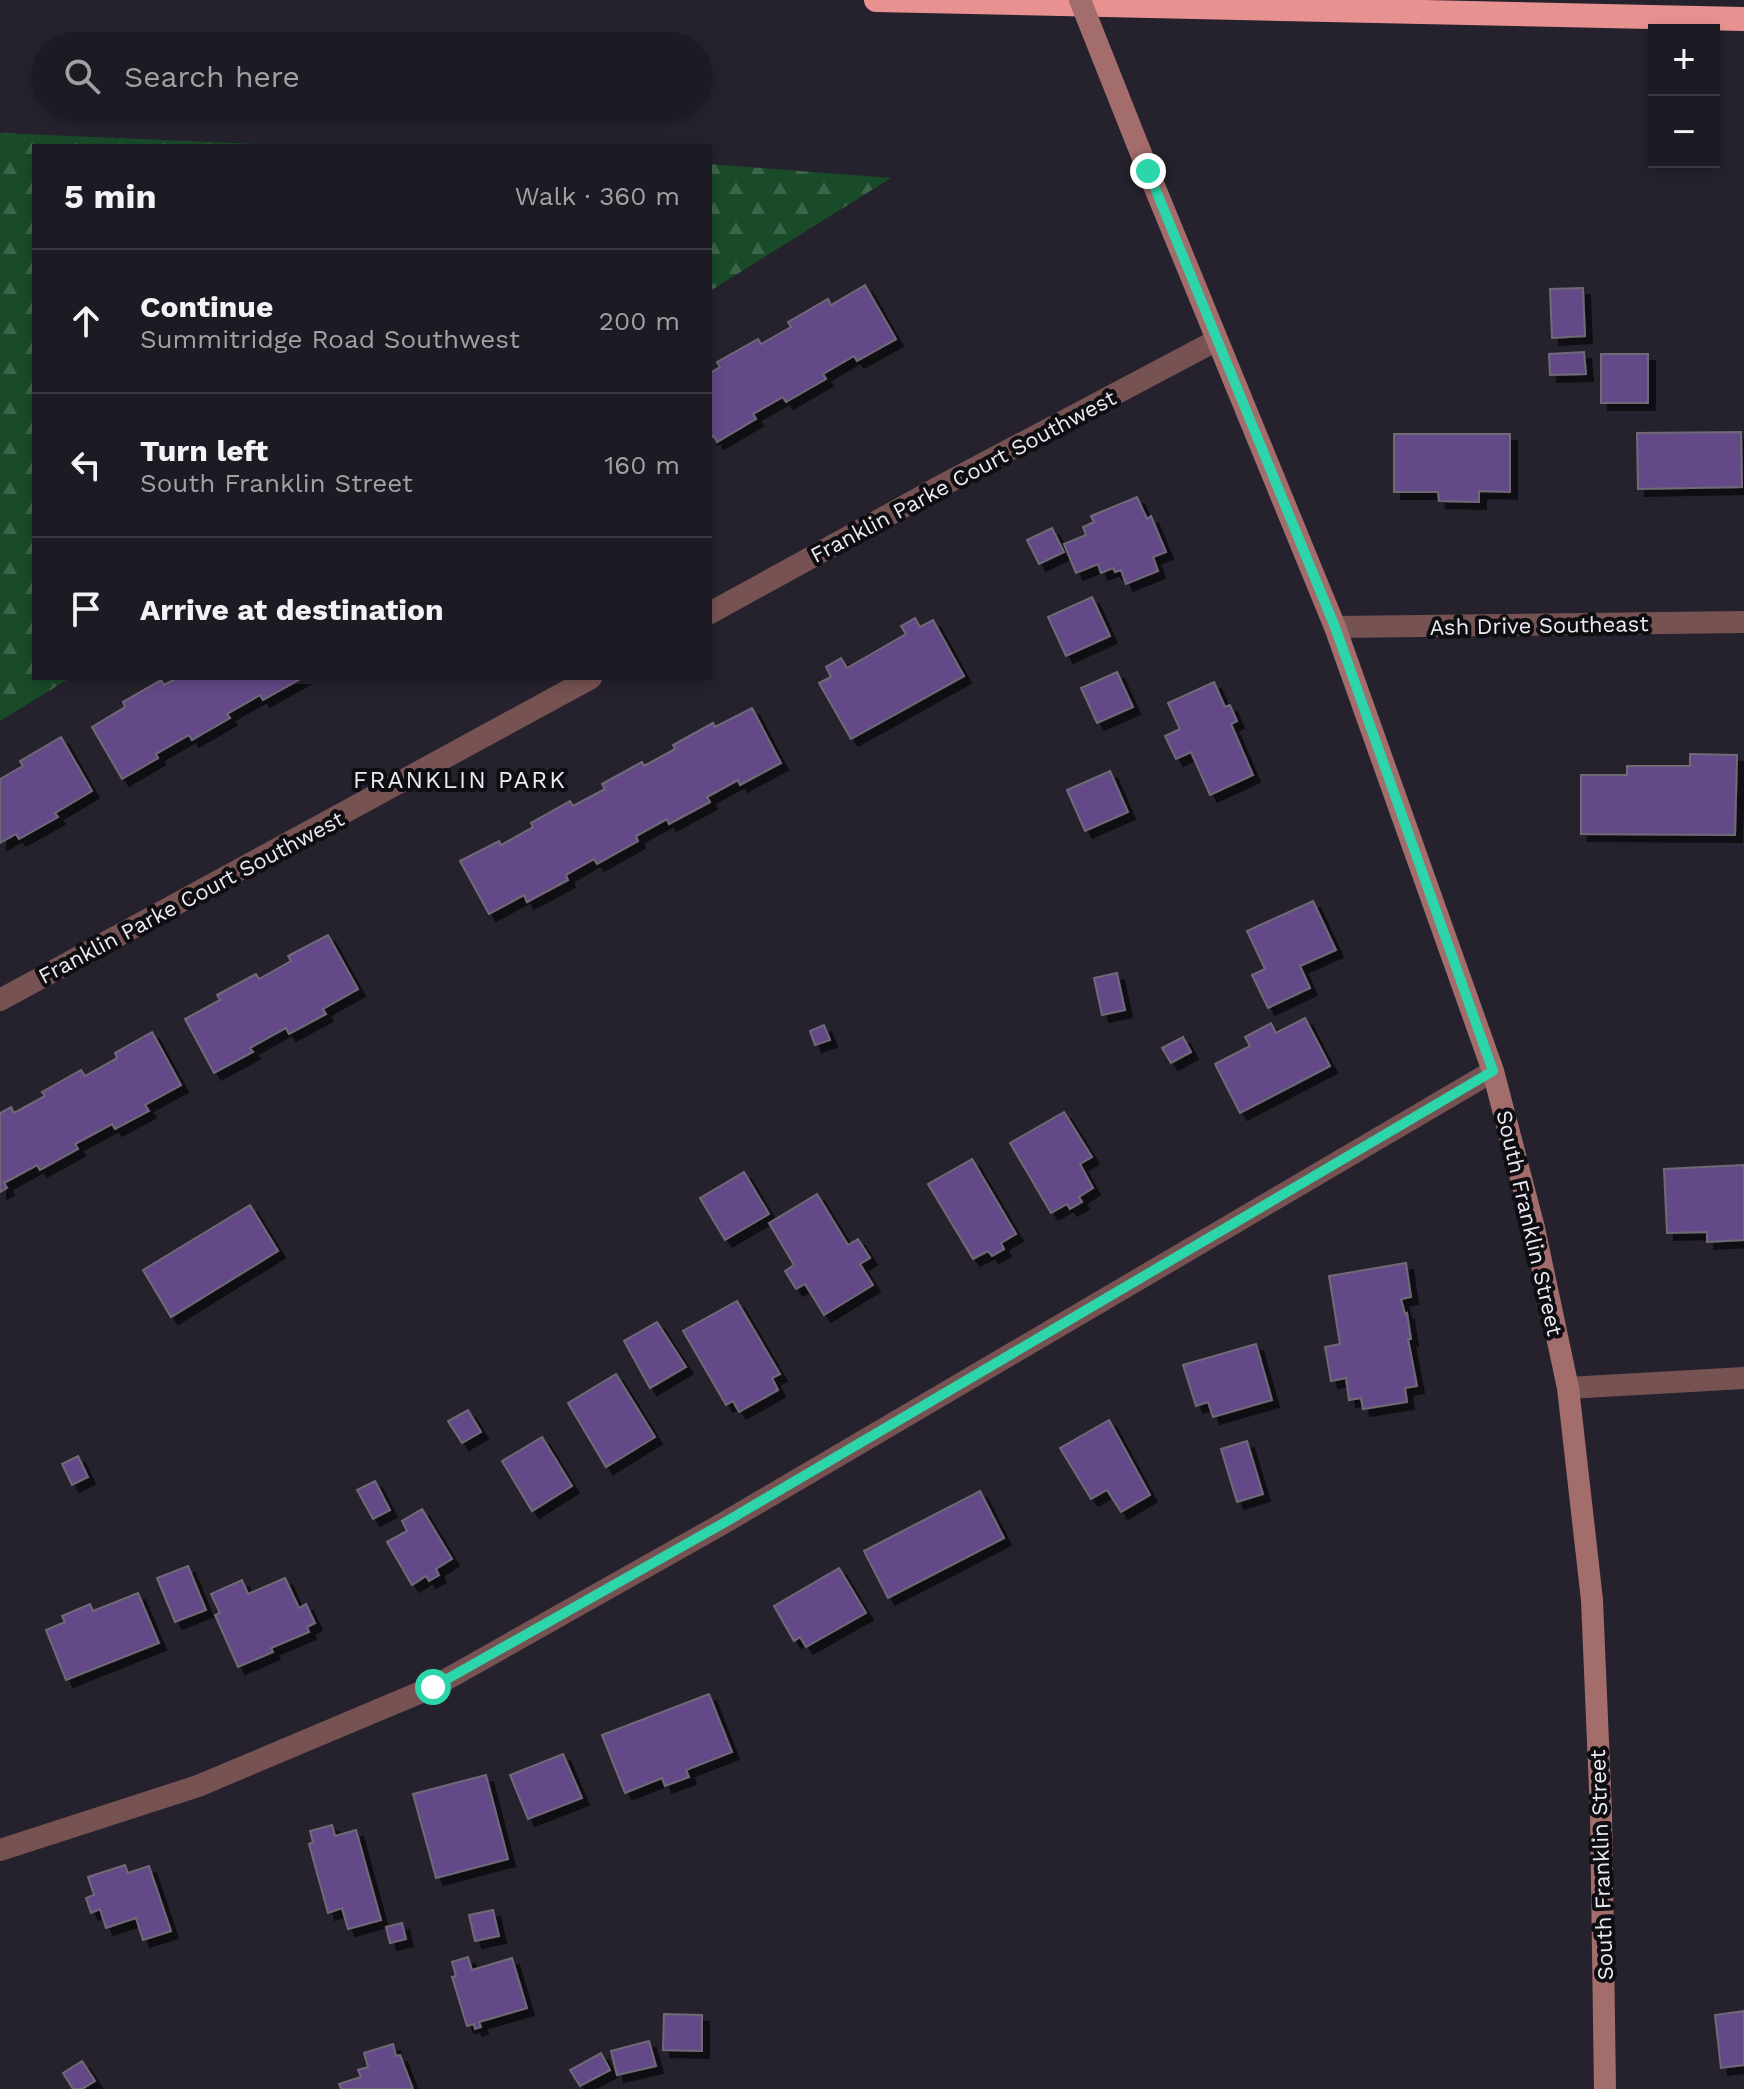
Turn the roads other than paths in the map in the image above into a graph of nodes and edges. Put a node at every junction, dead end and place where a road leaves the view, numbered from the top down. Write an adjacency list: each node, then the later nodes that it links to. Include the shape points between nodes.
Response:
1 (876, 0): 3 (highway)
2 (1080, 0): 4 (main road, South Franklin Street, bridge)
3 (1744, 19)
4 (1217, 340): 5 (street, Franklin Parke Court Southwest); 7 (main road, South Franklin Street)
5 (712, 612)
6 (1744, 622): 7 (street, Ash Drive Southeast)
7 (1335, 627): 10 (main road, South Franklin Street)
8 (587, 680): 9 (street, Franklin Parke Court Southwest)
9 (0, 1000)
10 (1493, 1071): 12 (main road, South Franklin Street); 13 (street, via 722,1524 433,1687 198,1786)
11 (1744, 1378): 12 (street)
12 (1568, 1388): 14 (main road, South Franklin Street, via 1592,1600)
13 (0, 1850)
14 (1605, 2089)

